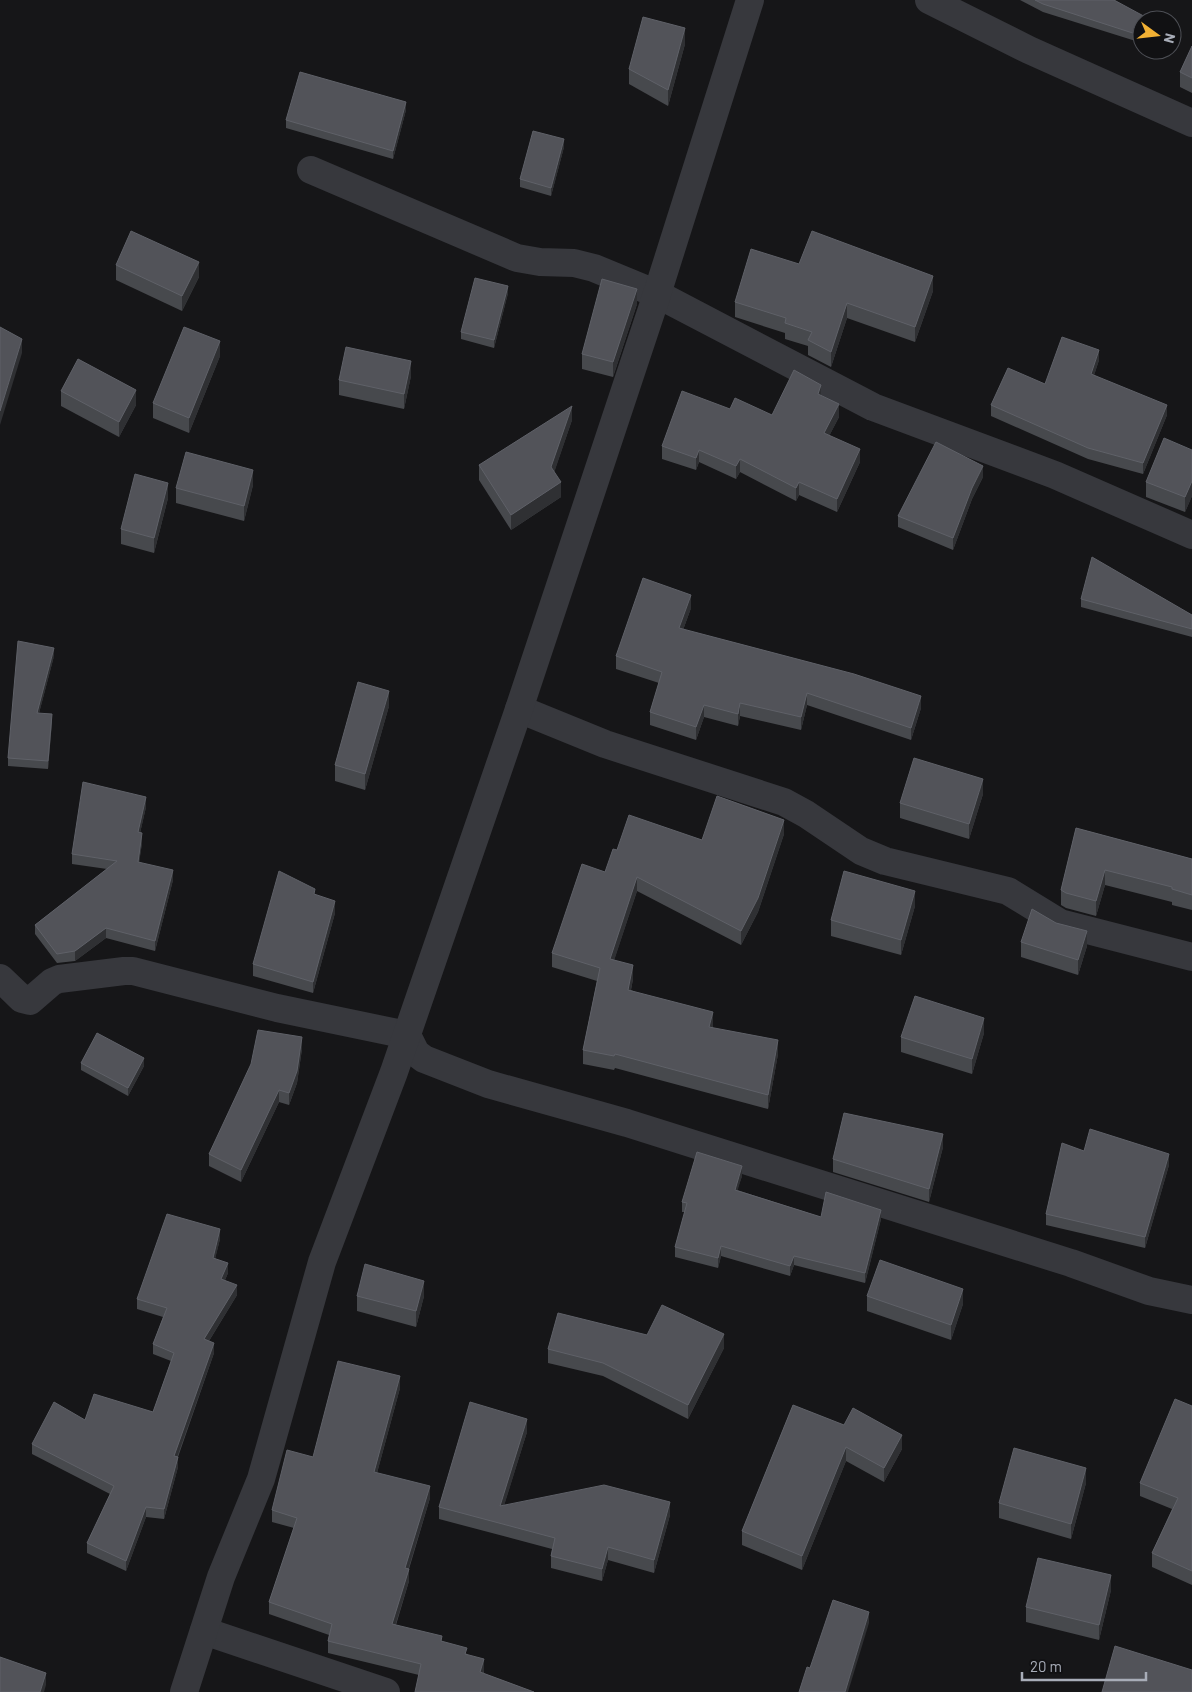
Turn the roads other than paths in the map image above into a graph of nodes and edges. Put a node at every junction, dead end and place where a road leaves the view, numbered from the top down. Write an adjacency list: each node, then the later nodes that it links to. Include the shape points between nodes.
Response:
1 (750, 0): 5 (street)
2 (929, 0): 3 (street, via 1029,50)
3 (1192, 123)
4 (312, 170): 5 (street, via 517,258 594,268)
5 (657, 294): 6 (street, via 873,407 1055,475); 7 (street)
6 (1192, 535)
7 (519, 709): 8 (street, via 605,744 784,802 861,851 885,861 1008,891 1060,923); 10 (street)
8 (1192, 957)
9 (0, 978): 10 (street, via 22,999 30,1001 59,978 134,971 277,1008)
10 (407, 1035): 11 (street, via 416,1053 424,1059 488,1084 636,1126 1150,1290); 12 (street, via 322,1262 261,1479)
11 (1192, 1300)
12 (204, 1631): 13 (street); 14 (street)
13 (184, 1692)
14 (386, 1692)

